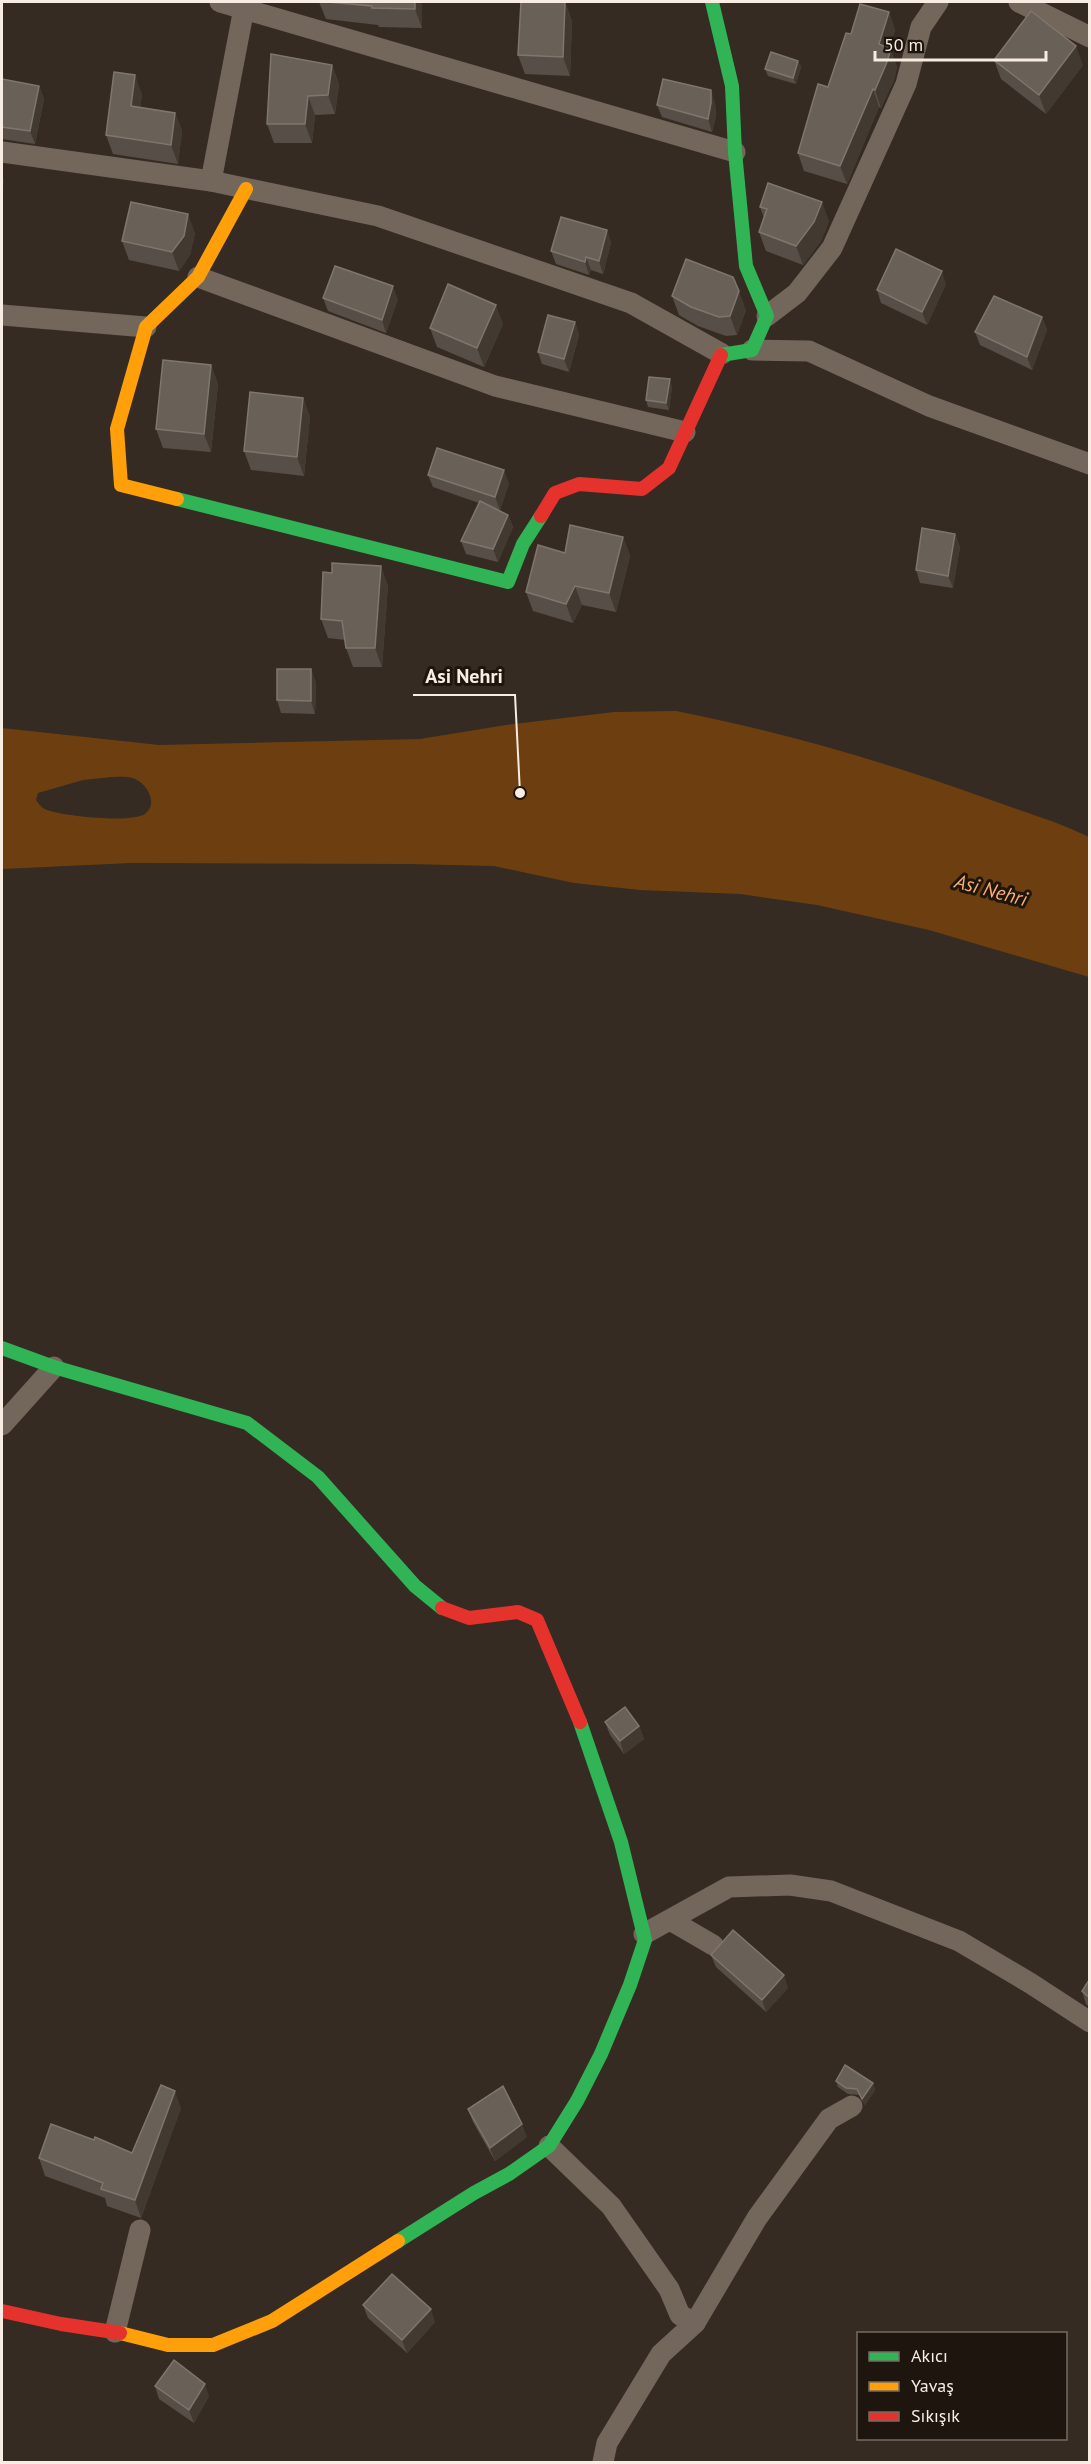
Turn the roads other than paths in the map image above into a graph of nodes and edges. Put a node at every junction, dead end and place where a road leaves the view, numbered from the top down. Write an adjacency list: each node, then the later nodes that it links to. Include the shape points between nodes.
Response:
1 (220, 2): 5 (street)
2 (712, 2): 8 (street, via 732,86)
3 (938, 2): 13 (street, via 921,27 906,84 832,248 797,293)
4 (1019, 2): 6 (street)
5 (244, 8): 8 (street); 9 (street)
6 (1089, 37)
7 (2, 152): 9 (street)
8 (735, 152): 13 (street, via 746,266)
9 (211, 181): 10 (street)
10 (246, 189): 11 (street); 16 (street, via 378,216 631,303)
11 (198, 277): 14 (street); 17 (street, via 495,386)
12 (2, 315): 14 (street)
13 (767, 316): 15 (street)
14 (146, 327): 17 (street, via 117,429 121,485 508,582 523,544 555,493 579,484 642,489 669,468)
15 (752, 350): 16 (street); 18 (street, via 808,351 929,406)
16 (722, 354): 17 (street)
17 (685, 432)
18 (1089, 464)
19 (2, 1348): 20 (street)
20 (54, 1367): 21 (street); 23 (street, via 247,1423 318,1477 415,1586 440,1607 469,1618 518,1612 537,1620 589,1744 621,1842)
21 (2, 1425)
22 (670, 1920): 23 (street); 24 (street); 25 (street, via 729,1887 789,1885 831,1891 959,1941)
23 (644, 1934): 27 (street, via 636,1969 601,2054)
24 (713, 1945)
25 (1089, 2022)
26 (852, 2106): 30 (street, via 829,2118 757,2217)
27 (549, 2146): 30 (street, via 611,2206 669,2289 680,2315); 31 (street, via 262,2325 213,2345 168,2345)
28 (140, 2230): 31 (street)
29 (2, 2311): 31 (street)
30 (695, 2323): 32 (street, via 661,2354 607,2443)
31 (116, 2332)
32 (603, 2463)

